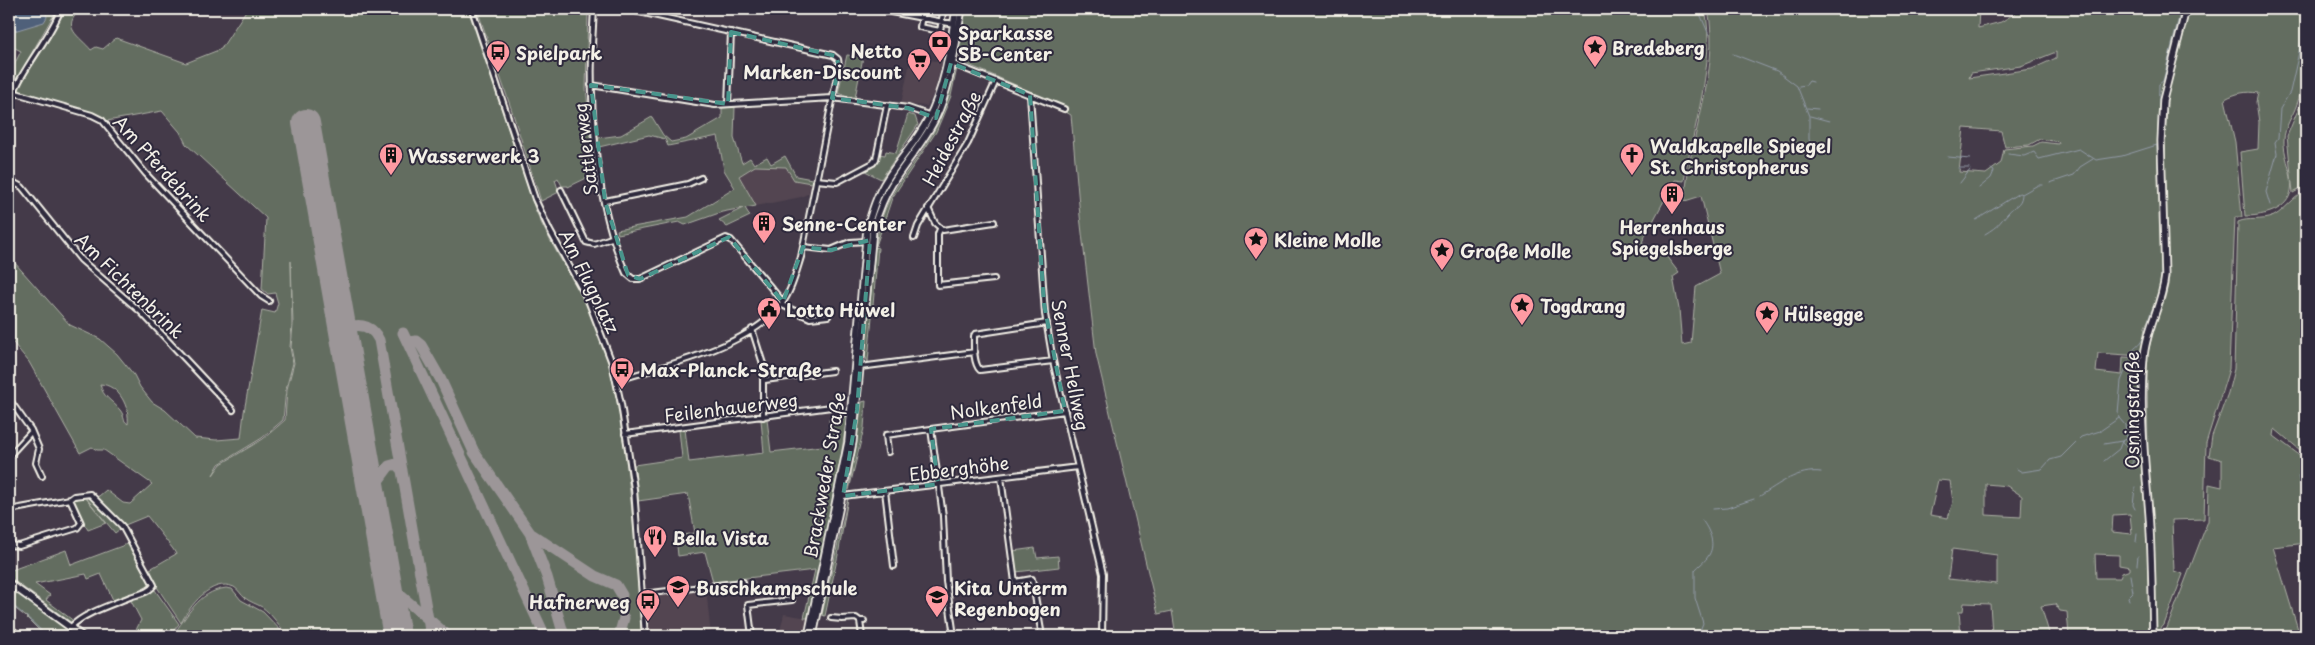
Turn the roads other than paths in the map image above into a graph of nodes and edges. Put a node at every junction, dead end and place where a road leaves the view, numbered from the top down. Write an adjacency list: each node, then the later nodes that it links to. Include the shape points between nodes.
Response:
1 (61, 9): 19 (street)
2 (472, 9): 49 (street, Am Flugplatz, via 536,199 599,323)
3 (594, 9): 18 (street, Sattlerweg)
4 (626, 9): 11 (street)
5 (875, 9): 12 (street)
6 (923, 9): 12 (street)
7 (928, 9): 13 (street, via 943,12)
8 (956, 9): 14 (main road, Brackweder Straße)
9 (962, 9): 16 (main road, Brackweder Straße)
10 (2186, 9): 88 (main road, Osningstraße, via 2163,100 2165,276 2144,357 2144,444)
11 (648, 11): 15 (street)
12 (921, 17): 13 (street); 13 (street, via 921,28 939,32)
13 (942, 21): 14 (street)
14 (954, 24): 26 (main road, Brackweder Straße)
15 (731, 32): 21 (street, via 838,58); 22 (street)
16 (952, 62): 17 (street); 26 (main road, Brackweder Straße, via 944,96)
17 (996, 81): 20 (street); 32 (street, Heidestraße, via 968,143)
18 (591, 85): 22 (street); 31 (street, Sattlerweg, via 595,143)
19 (11, 92): 24 (street); 40 (street, Am Pferdebrink, via 102,120 146,174)
20 (1030, 95): 25 (street); 43 (street, Senner Hellweg)
21 (832, 98): 22 (street); 23 (street); 29 (street)
22 (728, 104)
23 (887, 105): 26 (street); 29 (street, via 878,153 873,163 837,182)
24 (9, 107)
25 (1064, 109)
26 (933, 117): 37 (main road, Brackweder Straße, via 878,196 872,211)
27 (701, 178): 31 (street, via 688,184)
28 (9, 180): 53 (street, Am Fichtenbrink, via 22,187 81,260 141,312)
29 (816, 180): 38 (street)
30 (561, 190): 35 (street, via 586,242 594,244)
31 (605, 201): 35 (street, Sattlerweg)
32 (928, 208): 34 (street, Heidestraße); 36 (street, Heidestraße)
33 (994, 222): 34 (street)
34 (940, 229): 39 (street, via 938,285)
35 (614, 237): 41 (street, Sattlerweg, via 625,269 633,278 640,279 726,238 731,240)
36 (914, 238)
37 (868, 241): 38 (street, via 850,242 831,250); 47 (main road, Brackweder Straße); 82 (main road, Brackweder Straße, via 848,442)
38 (803, 247): 41 (street)
39 (994, 279)
40 (269, 301)
41 (782, 304): 42 (street, via 810,318); 44 (street)
42 (828, 316)
43 (1047, 323): 45 (street, via 975,334); 46 (street, Senner Hellweg)
44 (752, 329): 49 (street, via 702,353); 50 (street)
45 (975, 352): 46 (street, via 980,370); 47 (street)
46 (1053, 361): 54 (street, Senner Hellweg)
47 (860, 367): 66 (main road, Brackweder Straße)
48 (832, 371): 50 (street)
49 (617, 380): 58 (street, Am Flugplatz)
50 (765, 380): 55 (street)
51 (9, 399): 57 (street)
52 (839, 406): 55 (street, Feilenhauerweg)
53 (233, 410)
54 (1065, 411): 56 (street, Nolkenfeld); 61 (street, Senner Hellweg)
55 (763, 417): 58 (street, Feilenhauerweg)
56 (931, 429): 59 (street, Nolkenfeld, via 886,435); 64 (street, Nolkenfeld)
57 (31, 432): 60 (street); 62 (street, via 39,450 36,463)
58 (625, 434): 73 (street, Am Flugplatz)
59 (888, 452)
60 (9, 456)
61 (1078, 467): 63 (street, Ebberghöhe); 87 (street, Senner Hellweg, via 1103,574)
62 (42, 476)
63 (1001, 477): 64 (street, Ebberghöhe); 86 (street, via 1015,582 1032,579)
64 (938, 484): 65 (street, Ebberghöhe); 85 (street, Nolkenfeld)
65 (885, 491): 66 (street, Ebberghöhe); 70 (street)
66 (843, 496): 83 (main road, Brackweder Straße)
67 (70, 500): 68 (street); 69 (street, via 80,526 19,546); 77 (street, via 74,496 90,494 122,526 154,585 148,591 79,620)
68 (9, 510)
69 (9, 546)
70 (894, 566)
71 (744, 582): 73 (street)
72 (9, 583): 77 (main road)
73 (643, 594): 80 (street, Am Flugplatz)
74 (792, 600): 81 (street, via 748,605)
75 (831, 618): 84 (street, via 862,621)
76 (9, 628): 78 (street)
77 (70, 628): 79 (main road)
78 (20, 636)
79 (82, 636)
80 (645, 636)
81 (752, 636)
82 (808, 636)
83 (813, 636)
84 (862, 636)
85 (954, 636)
86 (1042, 636)
87 (1102, 636)
88 (2153, 636)

